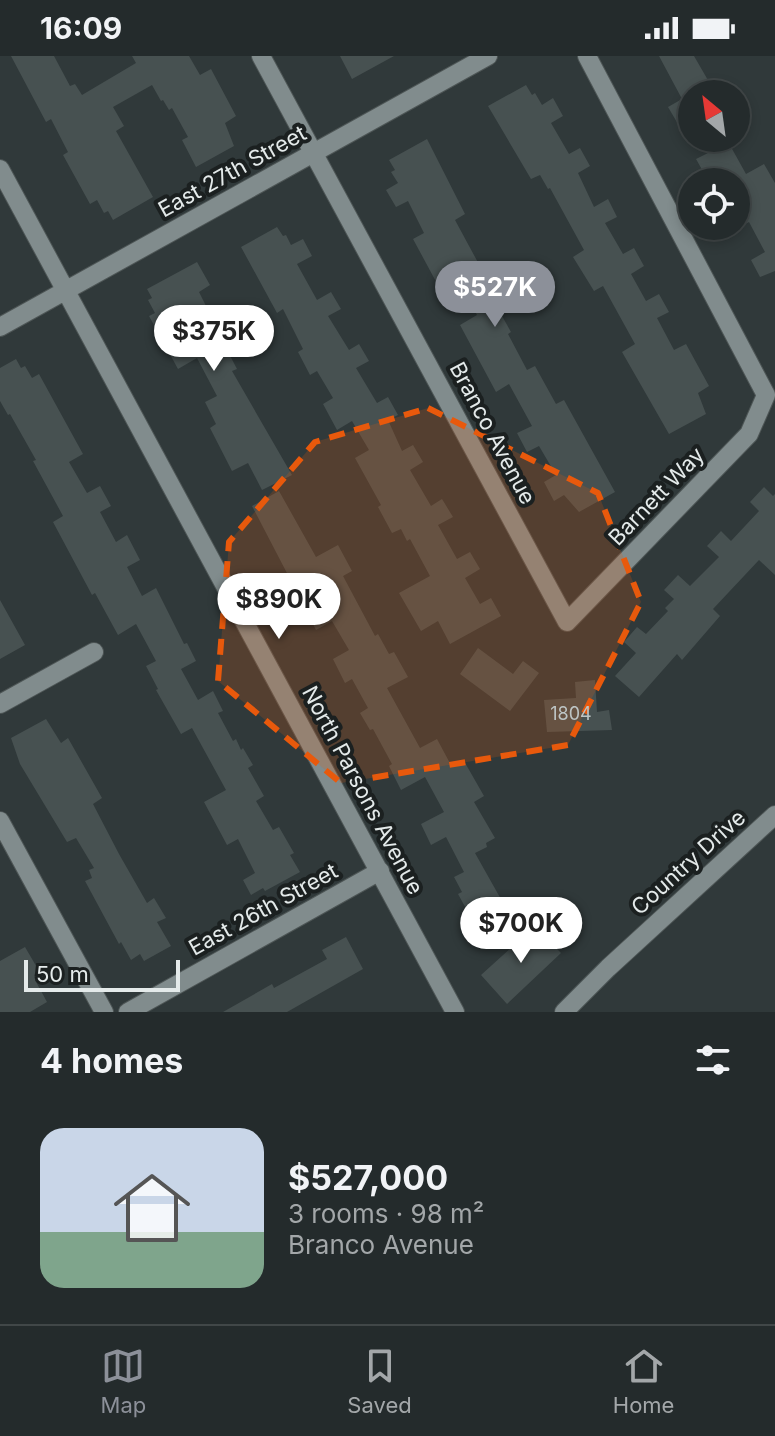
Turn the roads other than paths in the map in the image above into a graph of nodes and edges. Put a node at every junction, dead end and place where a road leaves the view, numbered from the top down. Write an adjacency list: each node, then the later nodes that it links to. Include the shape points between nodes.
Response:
1 (261, 56): 4 (street, Branco Avenue)
2 (488, 56): 4 (street, East 27th Street)
3 (587, 56): 8 (street, Barnett Way, via 766,395 749,434)
4 (313, 153): 6 (street, East 27th Street); 8 (street, Branco Avenue)
5 (0, 169): 6 (street, North Parsons Avenue)
6 (67, 290): 7 (street, East 27th Street); 13 (street, North Parsons Avenue)
7 (0, 327)
8 (567, 622)
9 (94, 652): 10 (street)
10 (0, 704)
11 (775, 815): 17 (street, Country Drive)
12 (0, 821): 14 (street)
13 (380, 871): 15 (street, East 26th Street); 16 (street, North Parsons Avenue)
14 (104, 1012)
15 (128, 1012)
16 (455, 1012)
17 (564, 1012)

